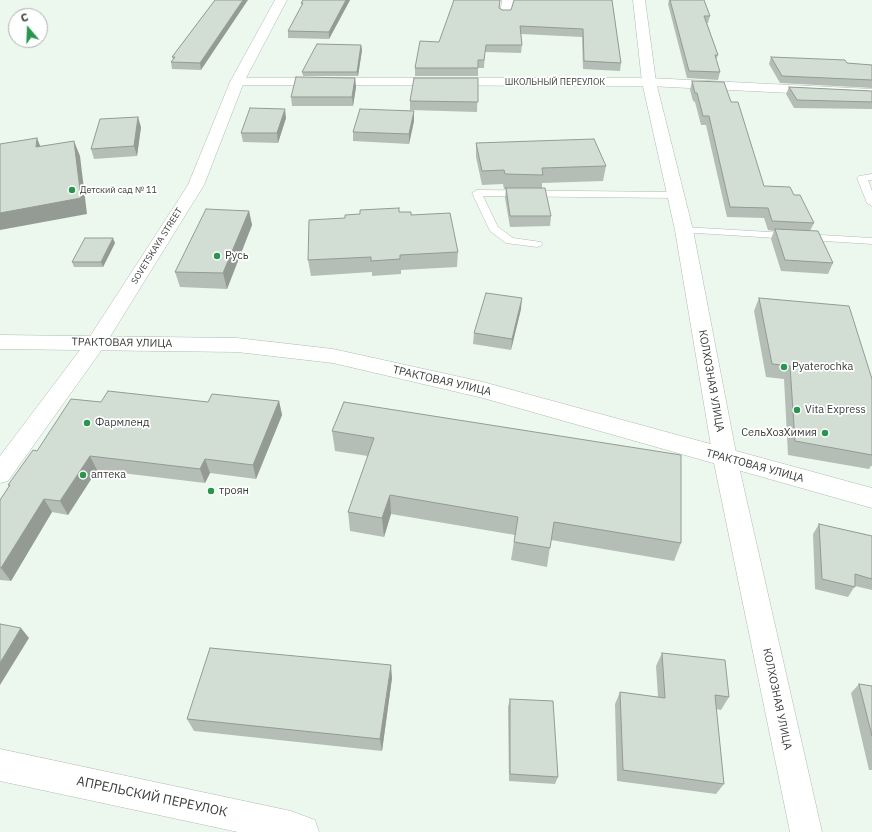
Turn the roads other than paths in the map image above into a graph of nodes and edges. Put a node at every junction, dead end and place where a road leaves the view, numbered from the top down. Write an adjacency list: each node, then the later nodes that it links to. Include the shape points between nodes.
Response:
1 (282, 0): 5 (street, SOVETSKAYA STREET)
2 (508, 0): 4 (street)
3 (639, 0): 6 (street, КОЛХОЗНАЯ УЛИЦА)
4 (506, 14)
5 (237, 82): 6 (street, ШКОЛЬНЫЙ ПЕРЕУЛОК); 15 (street, SOVETSKAYA STREET, via 196,185)
6 (649, 82): 7 (street, ШКОЛЬНЫЙ ПЕРЕУЛОК); 9 (street, КОЛХОЗНАЯ УЛИЦА)
7 (872, 93)
8 (872, 177): 10 (lane, via 862,178)
9 (676, 195): 11 (street, КОЛХОЗНАЯ УЛИЦА); 13 (lane, via 477,193 494,229 510,241)
10 (872, 203)
11 (684, 230): 12 (lane); 16 (street, КОЛХОЗНАЯ УЛИЦА)
12 (872, 241)
13 (537, 244)
14 (0, 342): 15 (street, ТРАКТОВАЯ УЛИЦА)
15 (96, 343): 16 (street, ТРАКТОВАЯ УЛИЦА, via 237,345 333,356 483,390); 17 (street, SOVETSKAYA STREET)
16 (725, 458): 18 (street, ТРАКТОВАЯ УЛИЦА); 21 (street, КОЛХОЗНАЯ УЛИЦА)
17 (0, 474)
18 (872, 498)
19 (0, 765): 20 (street, АПРЕЛЬСКИЙ ПЕРЕУЛОК, via 291,826)
20 (302, 832)
21 (806, 832)

